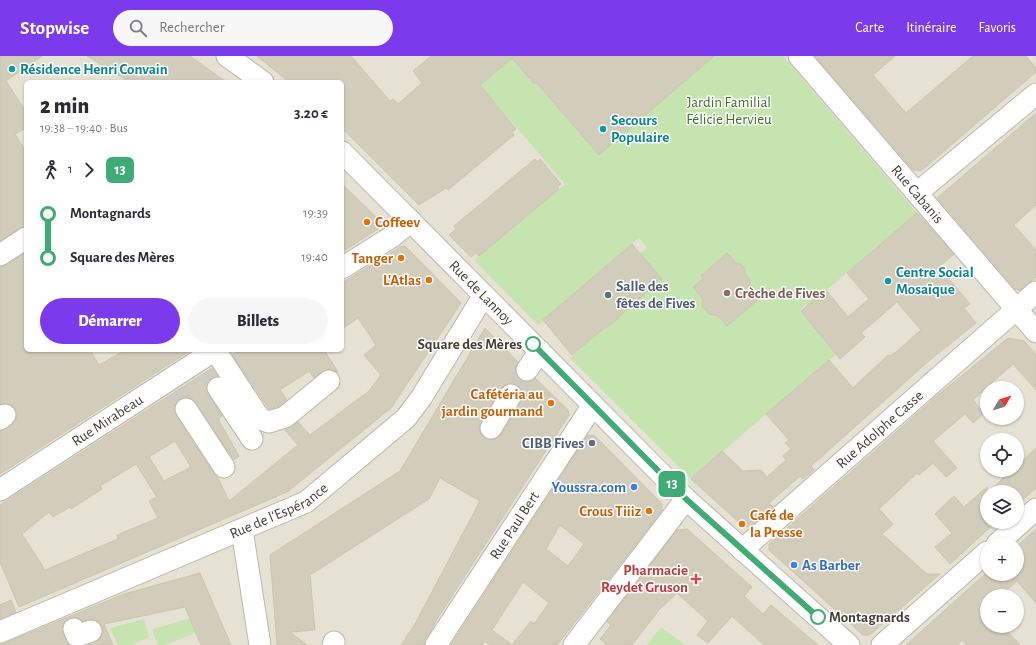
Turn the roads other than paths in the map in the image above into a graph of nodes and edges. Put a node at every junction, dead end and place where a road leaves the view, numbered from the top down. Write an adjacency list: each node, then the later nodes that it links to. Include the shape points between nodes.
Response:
1 (227, 56): 3 (street)
2 (799, 56): 6 (street, Rue Cabanis)
3 (259, 80)
4 (1036, 94): 6 (street)
5 (344, 154): 7 (street, Rue de Lannoy)
6 (917, 194): 13 (street, Rue Cabanis)
7 (411, 221): 10 (street, via 393,236); 12 (street, Rue de Lannoy)
8 (24, 239): 9 (street)
9 (0, 255)
10 (344, 267)
11 (1036, 292): 13 (street, Rue Adolphe Casse)
12 (484, 295): 15 (street, Rue de Lannoy); 29 (street, Rue de l'Espérance, via 421,398 399,425 306,502)
13 (1016, 310): 14 (street, Rue Cabanis); 31 (street, Rue Adolphe Casse)
14 (1036, 332)
15 (540, 351): 17 (street); 21 (street, Rue de Lannoy)
16 (209, 358): 18 (street, via 260,419 269,422 285,417); 26 (street, Rue Mirabeau, via 171,386)
17 (527, 370)
18 (329, 381)
19 (218, 388): 24 (street)
20 (511, 395): 23 (street)
21 (593, 405): 27 (street, Rue de Lannoy); 35 (street, Rue Paul Bert)
22 (186, 409): 25 (street)
23 (491, 428)
24 (252, 439)
25 (224, 467)
26 (1, 486)
27 (686, 499): 31 (street, Rue de Lannoy); 36 (street)
28 (1036, 509): 30 (street)
29 (242, 530): 33 (street, Rue de l'Espérance, via 74,621); 34 (street)
30 (1005, 537)
31 (742, 550): 37 (street, Rue de Lannoy)
32 (980, 558): 38 (street)
33 (0, 632)
34 (260, 645)
35 (436, 645)
36 (574, 645)
37 (849, 645)
38 (882, 645)

